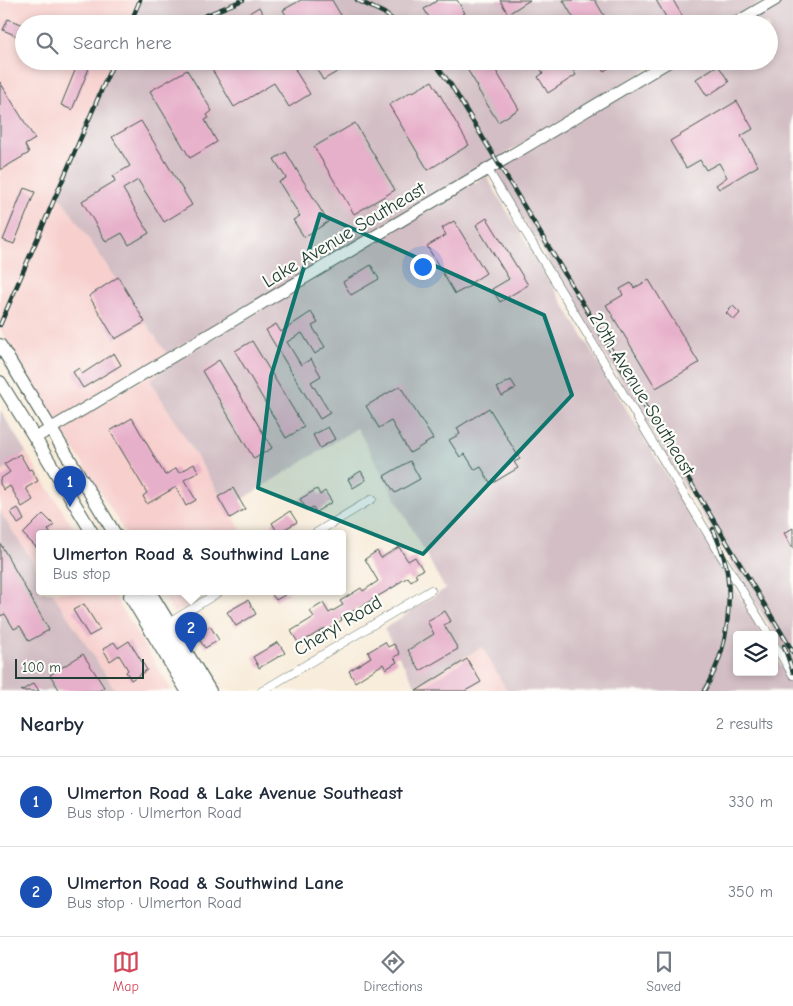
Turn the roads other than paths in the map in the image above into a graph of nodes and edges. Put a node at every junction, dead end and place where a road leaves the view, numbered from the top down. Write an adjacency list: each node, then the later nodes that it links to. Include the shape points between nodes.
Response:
1 (775, 0): 2 (street)
2 (749, 15)
3 (655, 70): 4 (street, Lake Avenue Southeast)
4 (488, 170): 7 (street, Lake Avenue Southeast); 19 (street, 20th Avenue Southeast)
5 (0, 345): 7 (main road)
6 (0, 382): 8 (main road)
7 (52, 429): 8 (street, Lake Avenue Southeast); 11 (main road)
8 (35, 438): 10 (main road)
9 (372, 499): 12 (street)
10 (91, 530)
11 (113, 530)
12 (321, 530)
13 (431, 590): 25 (street, Cheryl Road)
14 (130, 595): 22 (main road)
15 (133, 595): 23 (main road, via 143,601)
16 (152, 595): 18 (main road)
17 (214, 595): 18 (street)
18 (168, 623): 24 (main road)
19 (767, 631)
20 (778, 651): 21 (street)
21 (793, 675)
22 (187, 691)
23 (198, 691)
24 (210, 691)
25 (262, 691)

